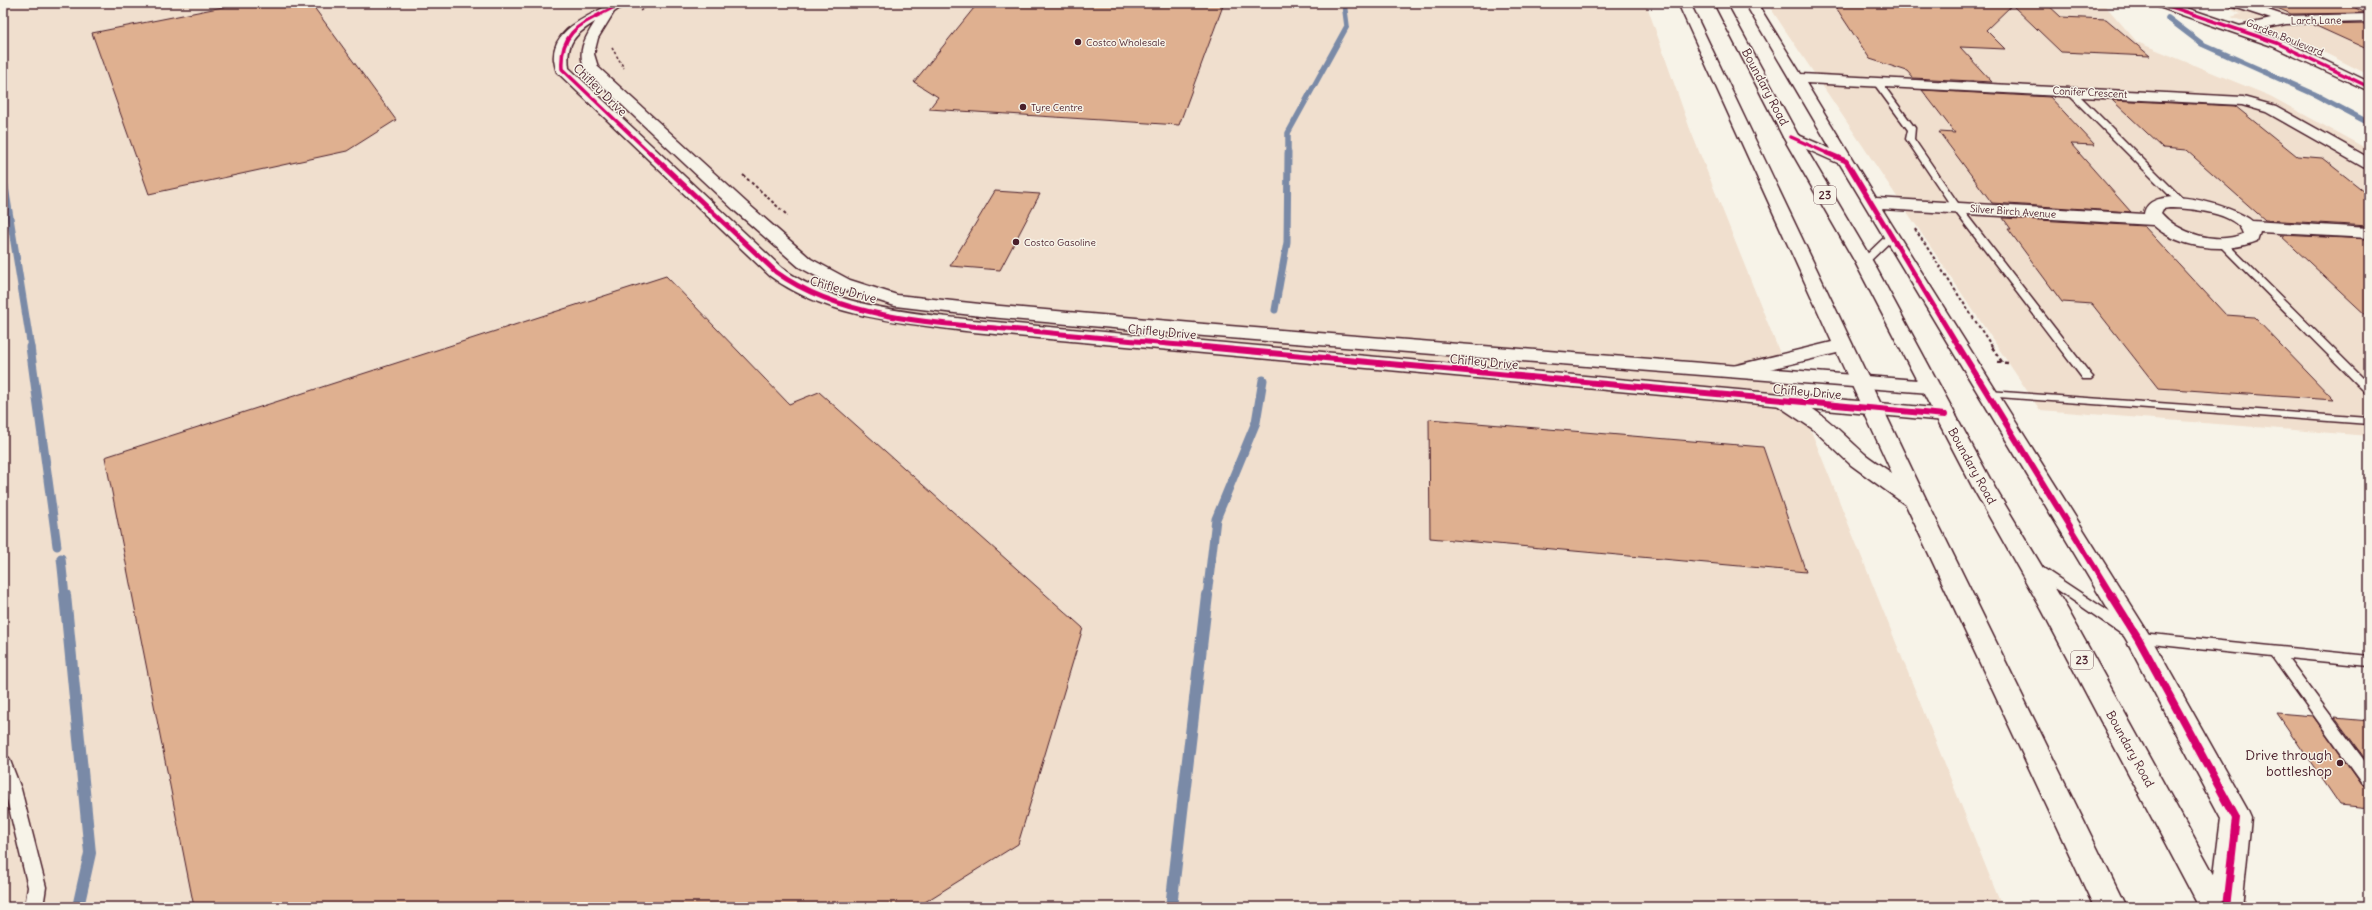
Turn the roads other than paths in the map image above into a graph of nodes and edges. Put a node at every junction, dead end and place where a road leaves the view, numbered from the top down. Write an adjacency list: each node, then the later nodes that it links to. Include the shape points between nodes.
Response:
1 (1684, 3): 26 (street)
2 (1720, 3): 14 (street, Boundary Road / 23)
3 (1751, 3): 10 (street)
4 (2235, 3): 8 (street)
5 (2162, 4): 9 (street, Garden Boulevard)
6 (615, 7): 27 (street, Chifley Drive, via 592,38 587,54 592,69 805,263 844,284 895,300 989,311); 33 (street, Chifley Drive, via 588,21 565,40 561,53 562,69 776,272 798,287 840,302 902,317 973,326)
7 (2369, 18): 8 (street, Larch Lane)
8 (2286, 20): 9 (street, Larch Lane)
9 (2239, 30): 12 (street, Garden Boulevard, via 2284,46)
10 (1795, 78): 11 (street, Conifer Crescent); 15 (street)
11 (1876, 81): 13 (street, Conifer Crescent); 19 (lane, via 1912,130 1910,140)
12 (2369, 86)
13 (2070, 91): 16 (street, Conifer Crescent, via 2144,98 2226,99 2258,104); 18 (lane)
14 (1791, 137): 15 (street); 25 (street, Boundary Road / 23)
15 (1846, 161): 17 (street)
16 (2369, 164)
17 (1870, 203): 19 (street, Silver Birch Avenue); 23 (street)
18 (2182, 203): 20 (street, via 2158,205 2152,214); 21 (street, via 2227,213)
19 (1957, 208): 20 (street, Silver Birch Avenue); 28 (lane)
20 (2156, 220): 24 (street, via 2191,238)
21 (2248, 226): 22 (street); 24 (street, via 2252,232 2251,237 2245,241)
22 (2369, 233)
23 (1891, 236): 25 (lane); 32 (street)
24 (2222, 243): 31 (lane)
25 (1864, 262): 30 (street, Boundary Road / 23)
26 (1842, 345): 27 (street, via 1819,353 1776,360); 29 (street)
27 (1736, 371): 29 (street, Chifley Drive)
28 (2087, 377)
29 (1861, 381): 30 (street, Chifley Drive); 34 (street)
30 (1930, 387): 35 (street, Boundary Road / 23)
31 (2369, 390)
32 (1988, 394): 36 (lane); 39 (street)
33 (1784, 401): 34 (street, Chifley Drive); 37 (street, via 1821,424 1859,460)
34 (1873, 409): 35 (street, Chifley Drive); 37 (street)
35 (1944, 415): 38 (street, Boundary Road / 23)
36 (2369, 421)
37 (1916, 500): 45 (street)
38 (2025, 560): 39 (lane); 46 (street, Boundary Road / 23)
39 (2138, 638): 40 (lane); 47 (street, via 2236,818)
40 (2276, 652): 41 (lane); 43 (lane)
41 (2369, 661)
42 (3, 762): 44 (lane, via 13,789 37,887)
43 (2369, 779)
44 (34, 907)
45 (2110, 907)
46 (2216, 907)
47 (2226, 907)

